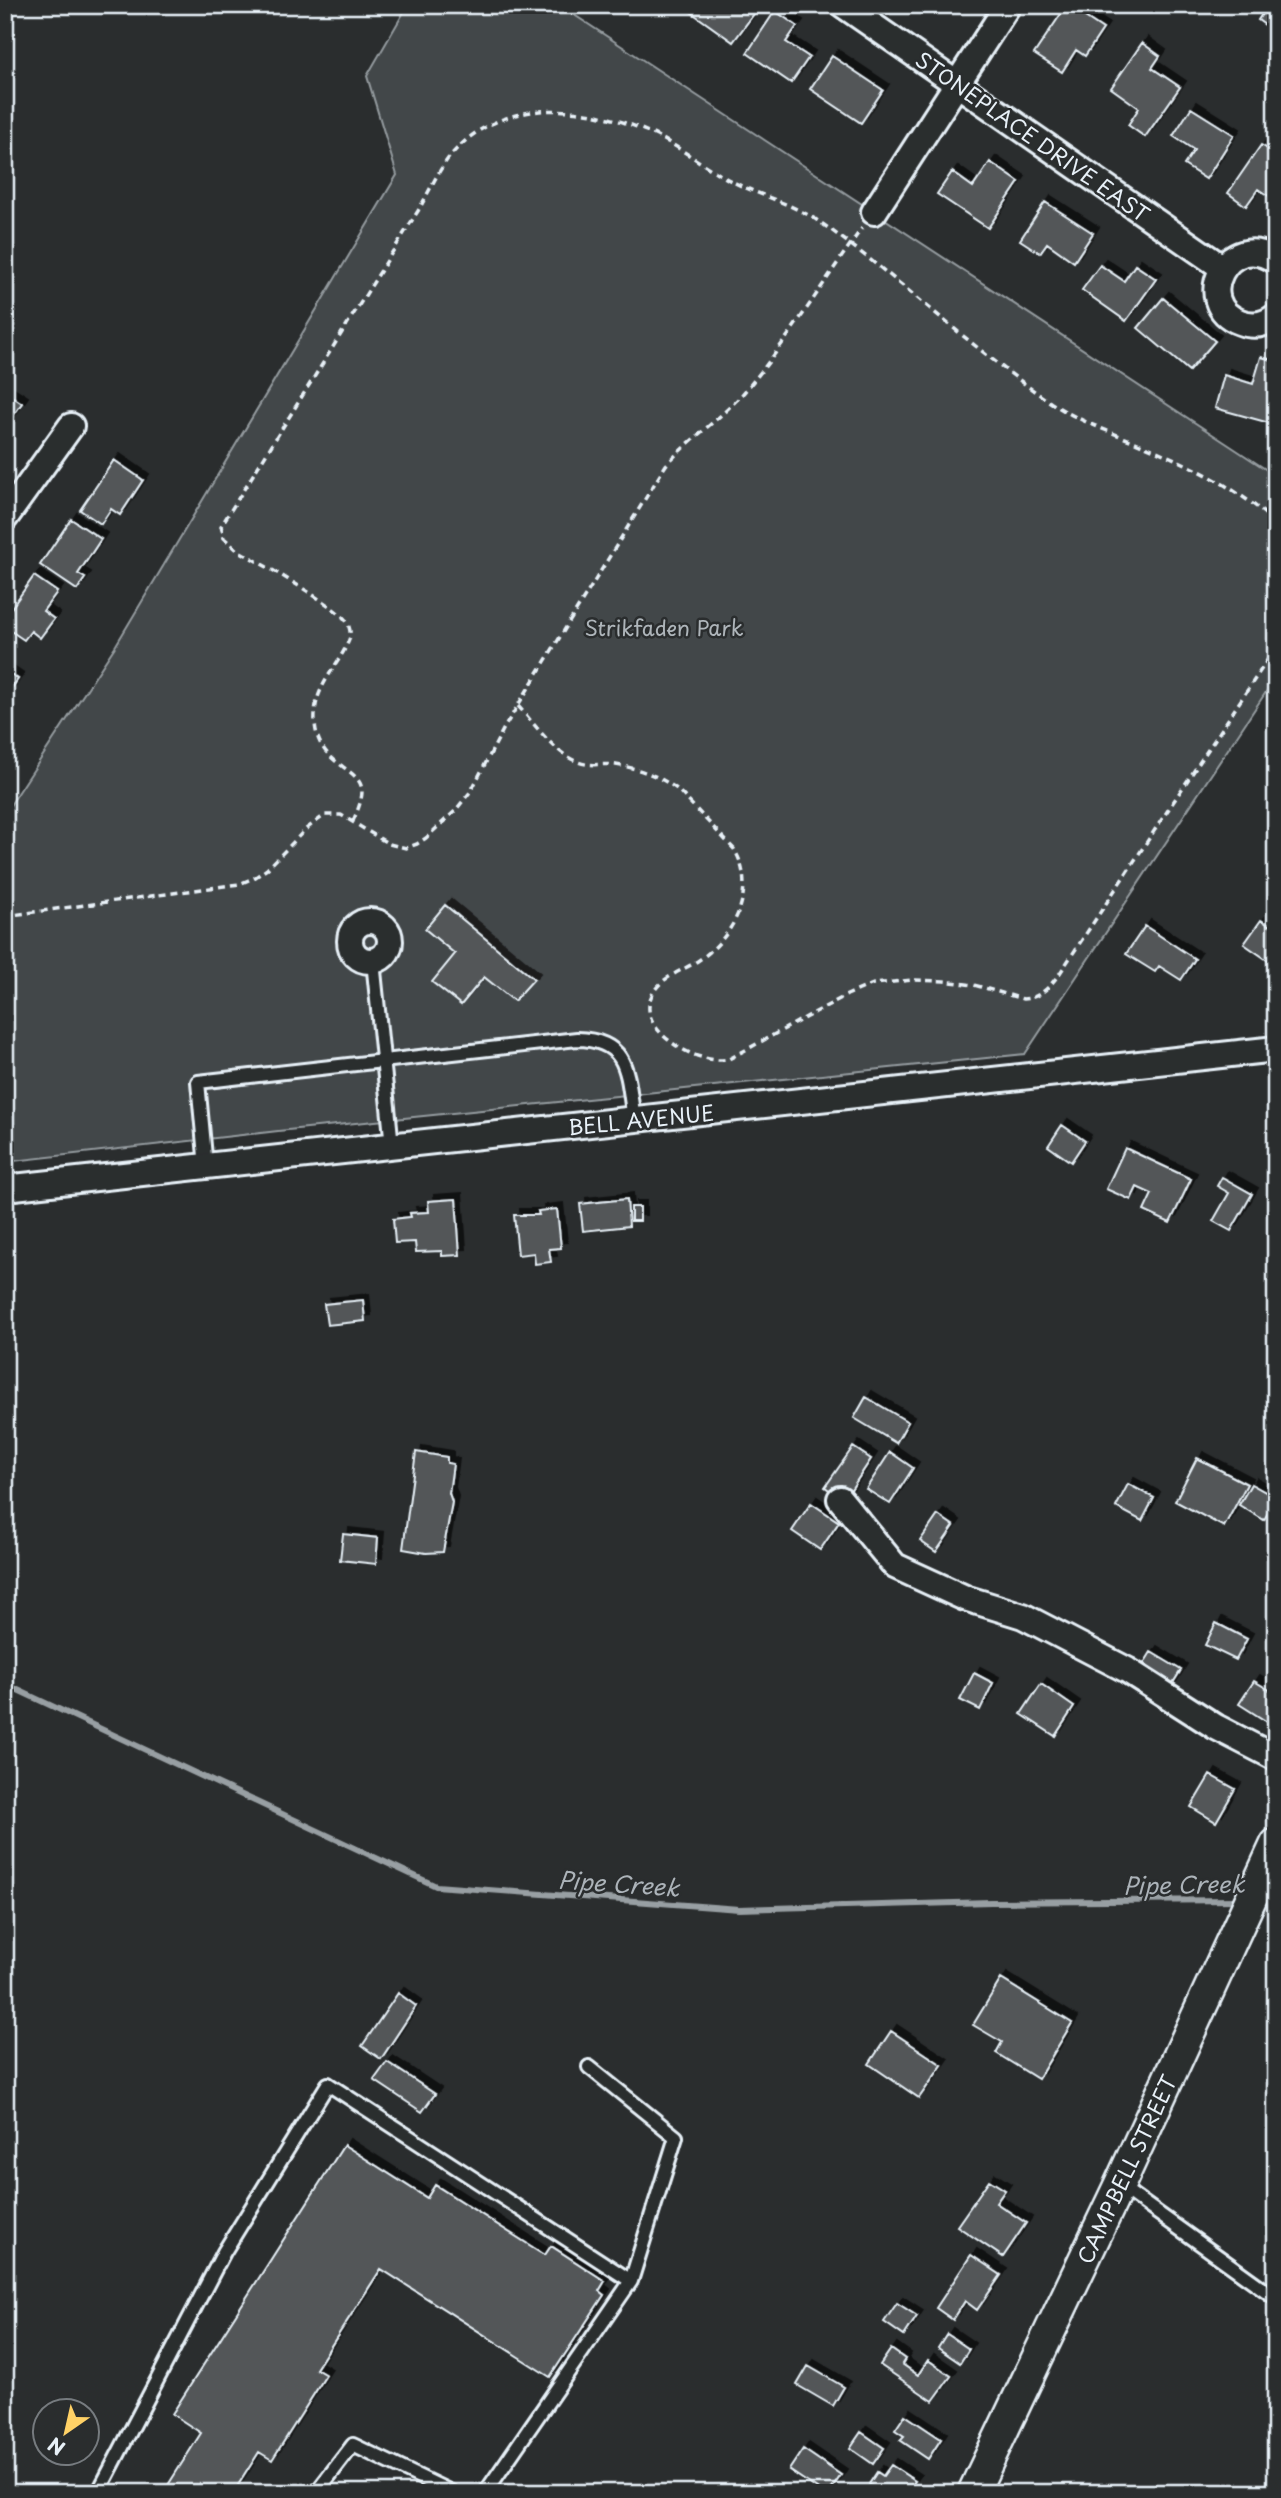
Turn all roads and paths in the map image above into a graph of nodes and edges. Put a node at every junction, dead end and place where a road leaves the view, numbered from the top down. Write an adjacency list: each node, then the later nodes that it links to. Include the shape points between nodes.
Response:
1 (844, 5): 3 (street, STONEPLACE DRIVE EAST)
2 (1008, 5): 3 (street)
3 (957, 84): 4 (street); 7 (street, STONEPLACE DRIVE EAST)
4 (874, 212): 5 (path)
5 (850, 245): 11 (path, via 1032,390 1058,407 1224,485); 13 (path, via 752,384 666,465); 14 (path, via 822,223 726,178 669,142 594,115 552,110 506,117 447,160 221,526 224,538 236,549 334,610 348,625 349,637 320,689 314,715 321,747 362,786)
6 (1276, 261): 7 (street, via 1256,252 1232,259)
7 (1223, 268): 8 (street, via 1216,292 1227,314 1249,325)
8 (1276, 316)
9 (71, 426): 10 (street)
10 (5, 518)
11 (1276, 524)
12 (1276, 647): 13 (path, via 1045,991 1023,999 944,981 873,984 720,1061 699,1058 671,1041 654,1024 649,1006 661,982 700,959 730,931 742,898 744,876 739,857 667,782 636,770 575,761)
13 (518, 706): 14 (path, via 471,791 456,811 417,844 406,848 388,844)
14 (353, 821): 15 (path, via 325,815 267,869 239,884)
15 (5, 916)
16 (373, 961): 18 (lane)
17 (1276, 1049): 19 (street, BELL AVENUE)
18 (383, 1061): 19 (lane, via 597,1039 622,1059); 20 (lane); 21 (lane, via 198,1082)
19 (634, 1119): 20 (street, BELL AVENUE)
20 (392, 1146): 21 (street, BELL AVENUE)
21 (206, 1167): 22 (street, BELL AVENUE)
22 (5, 1188)
23 (840, 1499): 24 (street, via 895,1566 965,1598 1023,1616)
24 (1276, 1758)
25 (1276, 1844): 27 (street, CAMPBELL STREET)
26 (589, 2067): 28 (lane, via 676,2137)
27 (1119, 2186): 29 (lane); 34 (street, CAMPBELL STREET)
28 (631, 2281): 30 (lane, via 328,2084 224,2252); 33 (lane)
29 (1276, 2298)
30 (98, 2493)
31 (316, 2493): 32 (lane, via 354,2445)
32 (453, 2493)
33 (485, 2493)
34 (973, 2493)

